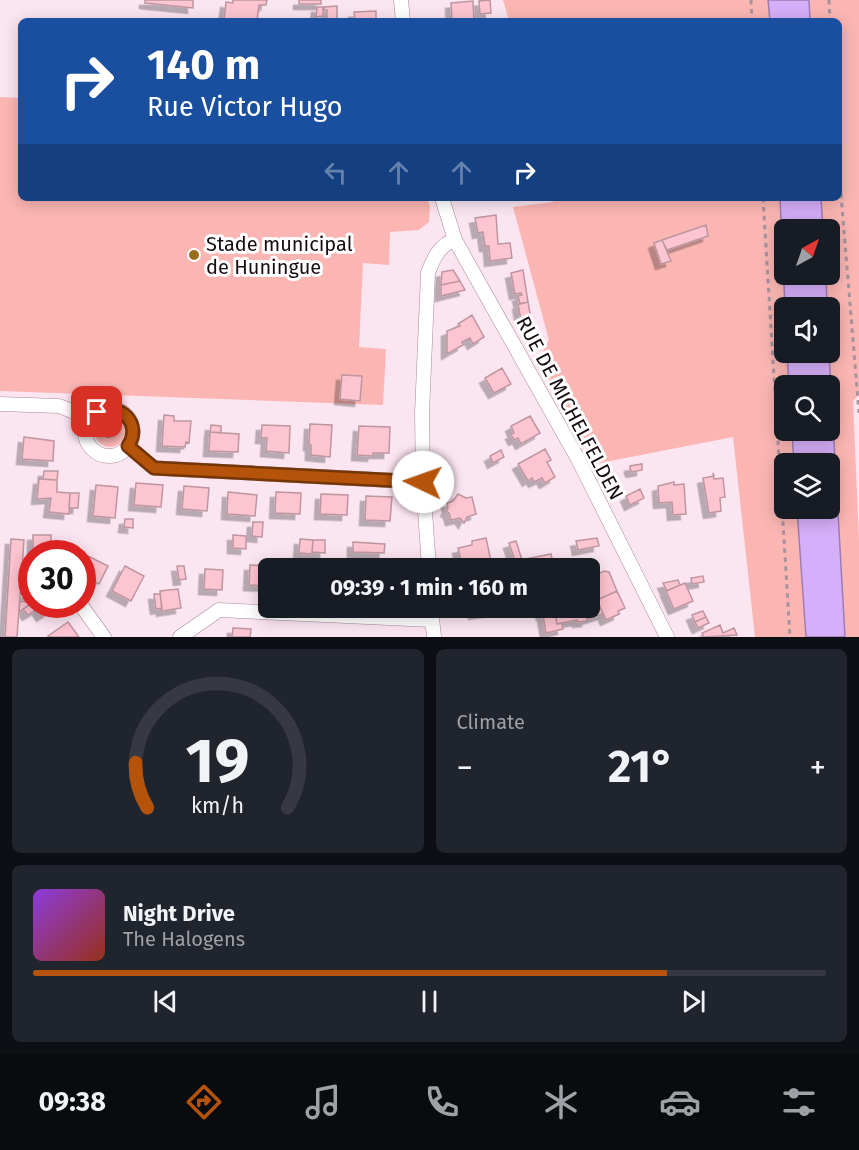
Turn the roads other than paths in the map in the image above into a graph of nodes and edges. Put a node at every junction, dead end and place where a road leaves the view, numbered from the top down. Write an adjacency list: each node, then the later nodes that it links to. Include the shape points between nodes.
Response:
1 (401, 0): 2 (street)
2 (403, 18)
3 (443, 201): 4 (street, RUE DE MICHELFELDEN)
4 (455, 240): 8 (street, via 435,255 428,273); 16 (street, RUE DE MICHELFELDEN, via 578,459)
5 (0, 404): 6 (street, via 59,406)
6 (90, 418): 7 (street, via 86,438 96,451 111,456); 7 (street, via 106,408 124,413 133,428)
7 (128, 446): 8 (street, via 154,468)
8 (423, 482): 9 (street)
9 (428, 558)
10 (258, 610): 14 (street, via 219,609)
11 (90, 618): 13 (street)
12 (432, 618): 15 (street)
13 (104, 637)
14 (180, 637)
15 (434, 637)
16 (667, 637)

